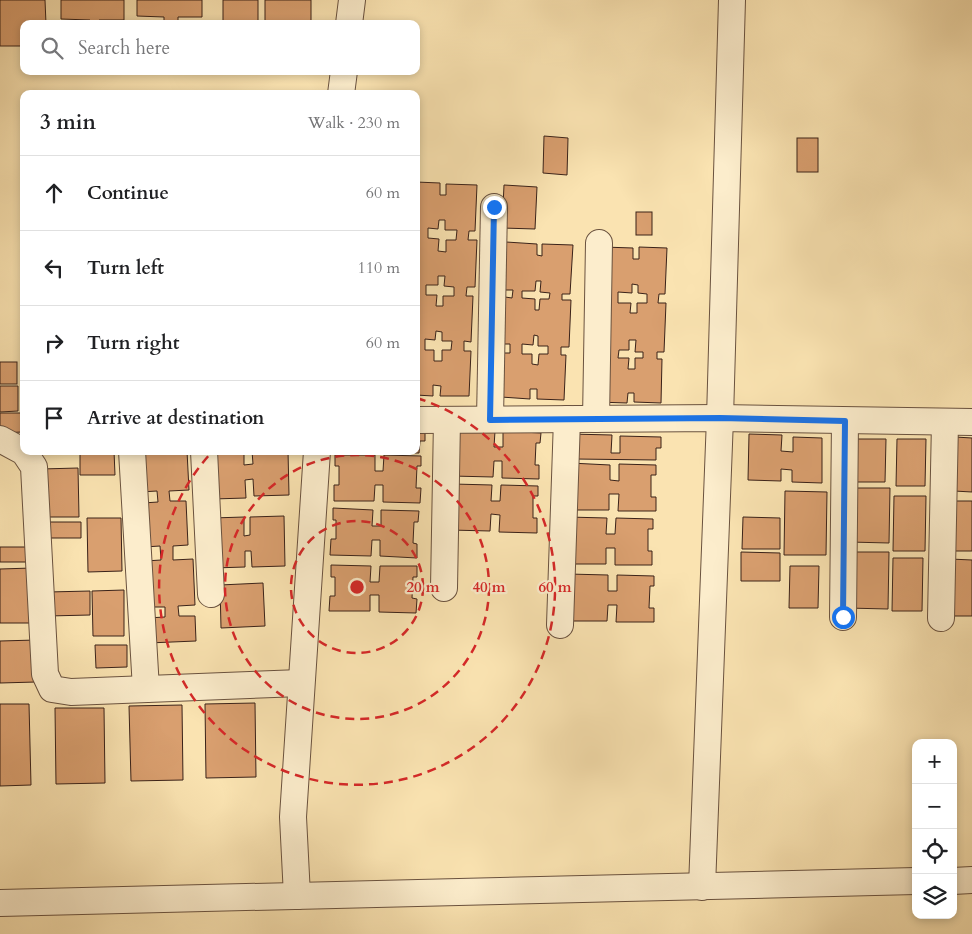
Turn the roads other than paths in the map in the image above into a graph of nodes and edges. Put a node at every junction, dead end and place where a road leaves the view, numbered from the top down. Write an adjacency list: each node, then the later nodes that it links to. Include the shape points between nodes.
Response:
1 (352, 0): 3 (street)
2 (732, 0): 8 (street)
3 (350, 20)
4 (343, 75): 5 (street)
5 (342, 90)
6 (494, 207): 13 (street)
7 (599, 243): 10 (street)
8 (720, 418): 10 (street); 14 (street); 33 (street)
9 (567, 419): 10 (street); 13 (street); 27 (street)
10 (596, 419)
11 (420, 420): 12 (street)
12 (447, 420): 13 (street); 23 (street)
13 (490, 420)
14 (845, 421): 15 (street); 25 (street)
15 (945, 422): 16 (street); 26 (street)
16 (972, 422)
17 (0, 438): 18 (street)
18 (20, 450)
19 (26, 455): 29 (street, via 34,467 45,674 52,689 71,692)
20 (132, 455): 29 (street)
21 (204, 455): 24 (street)
22 (317, 455): 28 (street)
23 (444, 588)
24 (211, 594)
25 (843, 617)
26 (941, 618)
27 (560, 625)
28 (301, 684): 29 (street); 34 (street, via 293,818)
29 (146, 689)
30 (957, 880): 31 (street)
31 (972, 880)
32 (912, 882): 33 (street)
33 (702, 887): 34 (street)
34 (297, 896): 35 (street)
35 (0, 903)

